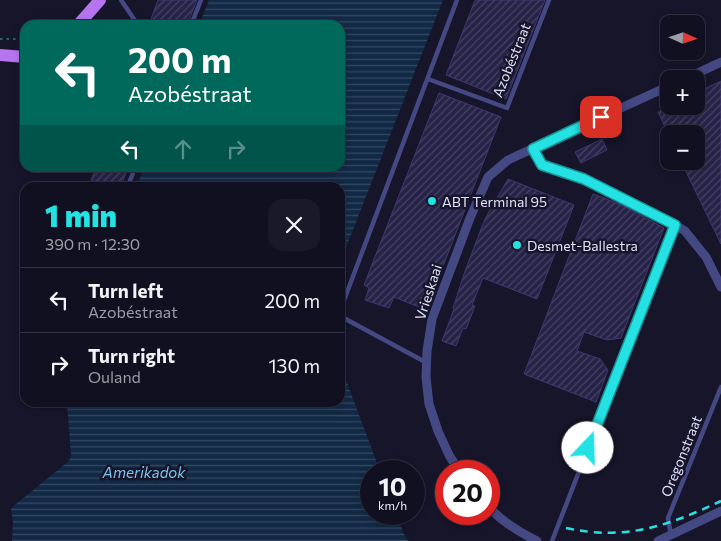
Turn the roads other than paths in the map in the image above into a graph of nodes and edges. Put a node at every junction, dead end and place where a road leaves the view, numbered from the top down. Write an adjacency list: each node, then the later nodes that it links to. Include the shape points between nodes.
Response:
1 (100, 0): 6 (main road)
2 (121, 0): 7 (lane)
3 (201, 0): 8 (lane)
4 (457, 0): 13 (lane)
5 (549, 0): 13 (lane, Azobéstraat, via 507,108)
6 (82, 20)
7 (135, 20)
8 (193, 20)
9 (0, 55): 10 (main road)
10 (20, 57)
11 (721, 62): 12 (street)
12 (704, 70)
13 (428, 79): 18 (lane)
14 (660, 90): 15 (street, Vrieskaai)
15 (533, 149): 16 (street, via 542,165 584,179); 20 (street, Vrieskaai, via 508,160 488,177 432,319)
16 (675, 225): 17 (street, via 685,231 706,257); 27 (lane)
17 (721, 287)
18 (345, 299)
19 (345, 319): 20 (lane)
20 (427, 363): 22 (street, Vrieskaai, via 429,404)
21 (721, 387): 25 (lane, Oregonstraat, via 668,518)
22 (453, 460)
23 (721, 511): 25 (street)
24 (500, 518): 26 (street)
25 (671, 535): 28 (street)
26 (537, 541)
27 (552, 541)
28 (659, 541)

